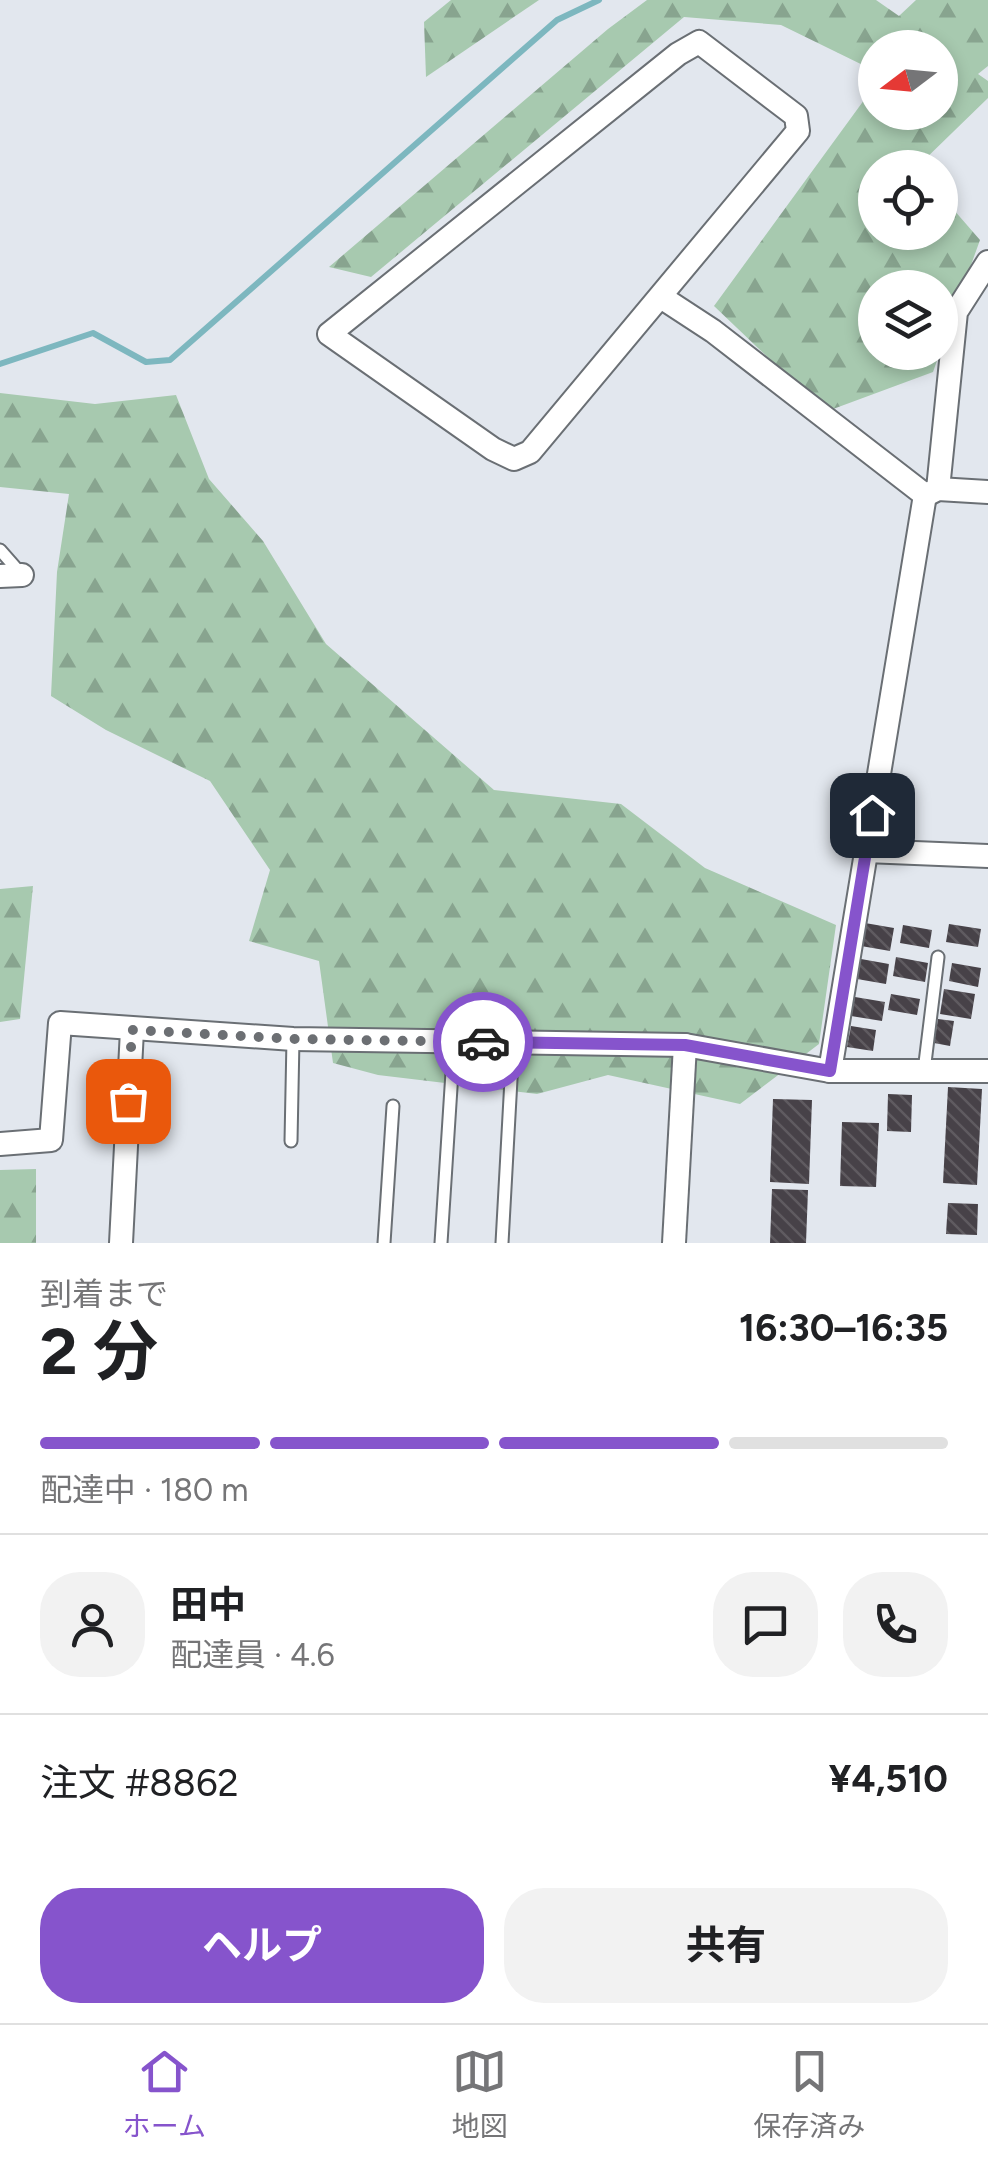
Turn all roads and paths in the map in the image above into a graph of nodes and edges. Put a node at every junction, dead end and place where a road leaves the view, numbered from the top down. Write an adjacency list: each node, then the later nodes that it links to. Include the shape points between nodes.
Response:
1 (988, 262): 3 (street, via 956,312)
2 (661, 297): 2 (street, via 798,131 796,116 699,42 329,334 514,459 530,452); 3 (street)
3 (932, 492): 4 (street); 7 (street)
4 (988, 492)
5 (0, 550): 6 (lane)
6 (11, 575)
7 (866, 851): 8 (street); 15 (street)
8 (988, 856)
9 (938, 957): 16 (lane)
10 (132, 1030): 11 (street); 20 (street, via 60,1023 50,1140); 21 (street)
11 (293, 1039): 12 (street); 19 (lane)
12 (454, 1041): 13 (street); 23 (lane)
13 (513, 1042): 14 (street); 24 (lane)
14 (685, 1045): 15 (street); 25 (street)
15 (830, 1071): 16 (street)
16 (924, 1071): 17 (street)
17 (988, 1071)
18 (393, 1106): 22 (lane)
19 (291, 1142)
20 (0, 1144)
21 (121, 1243)
22 (384, 1243)
23 (440, 1243)
24 (502, 1243)
25 (674, 1243)

